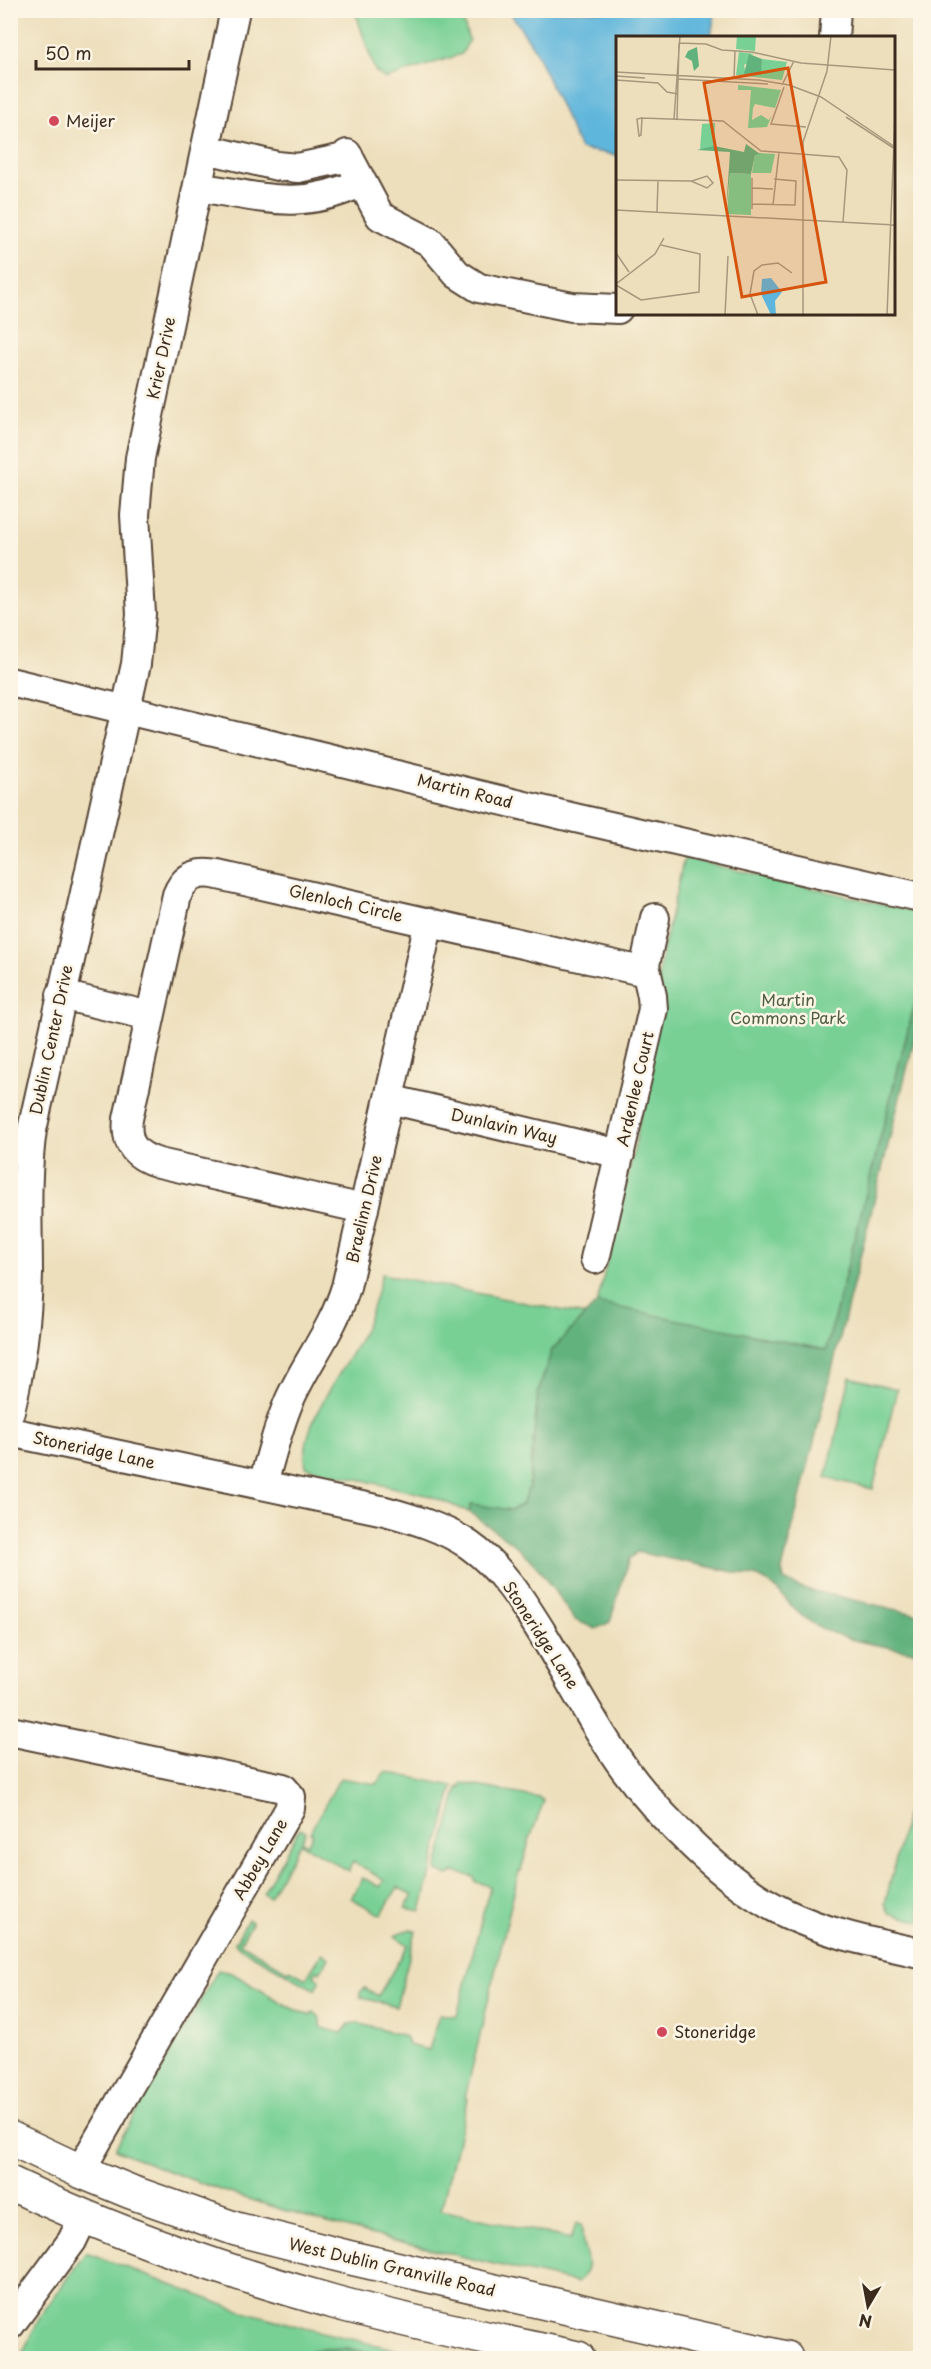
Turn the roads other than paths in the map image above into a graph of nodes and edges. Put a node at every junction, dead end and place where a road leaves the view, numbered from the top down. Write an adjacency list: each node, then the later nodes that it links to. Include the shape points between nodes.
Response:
1 (235, 10): 2 (street, Krier Drive)
2 (206, 149): 3 (street, via 298,168 348,155); 4 (street, Krier Drive)
3 (362, 182): 4 (street, via 330,196 292,201); 5 (street, via 380,216 430,242 457,274 479,288 572,307)
4 (198, 187): 7 (street, Krier Drive, via 139,468 135,531 140,633)
5 (616, 309)
6 (10, 682): 7 (street, Martin Road)
7 (125, 709): 8 (street, Martin Road); 12 (street, Dublin Center Drive)
8 (921, 897)
9 (655, 918): 11 (street, Ardenlee Court)
10 (429, 922): 11 (street, Glenloch Circle); 13 (street, Glenloch Circle, via 218,875 193,875 177,895); 14 (street, Braelinn Drive)
11 (646, 972): 15 (street, Ardenlee Court, via 653,1009)
12 (61, 995): 13 (street); 18 (street, Dublin Center Drive, via 29,1154 27,1298)
13 (150, 1016): 16 (street, Glenloch Circle, via 128,1119 127,1138 135,1152 159,1163)
14 (389, 1099): 15 (street, Dunlavin Way); 16 (street, Braelinn Drive)
15 (620, 1154): 17 (street, Ardenlee Court)
16 (364, 1209): 20 (street, Braelinn Drive, via 340,1306 291,1398)
17 (596, 1259)
18 (10, 1412)
19 (10, 1432): 20 (street, Stoneridge Lane)
20 (263, 1484): 22 (street, Stoneridge Lane, via 404,1516 468,1545 499,1571 523,1601 629,1774 721,1870 765,1902 805,1922)
21 (10, 1731): 24 (street, Abbey Lane, via 283,1788 291,1797 290,1808)
22 (921, 1953)
23 (10, 2138): 24 (main road, West Dublin Granville Road)
24 (80, 2171): 29 (main road, West Dublin Granville Road, via 188,2213 277,2240)
25 (10, 2183): 26 (main road)
26 (84, 2216): 27 (street, via 72,2241); 28 (main road, via 193,2259 337,2302)
27 (10, 2325)
28 (578, 2358)
29 (786, 2358)

